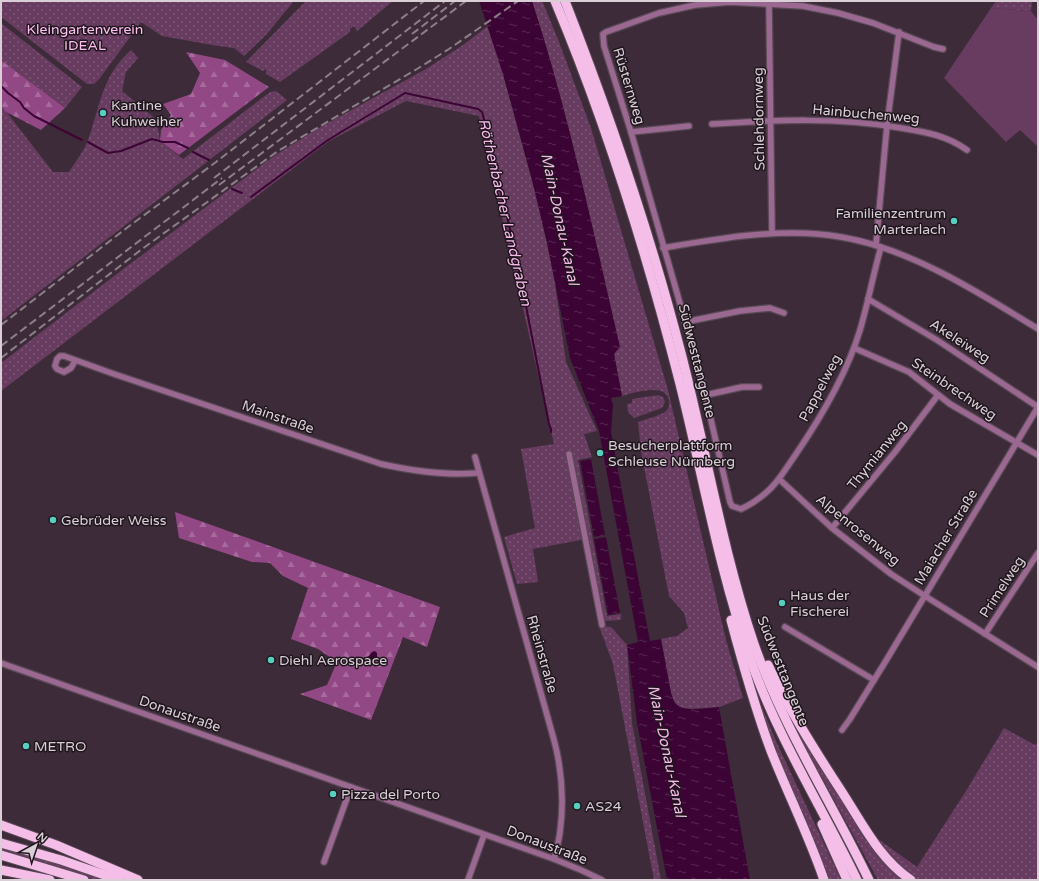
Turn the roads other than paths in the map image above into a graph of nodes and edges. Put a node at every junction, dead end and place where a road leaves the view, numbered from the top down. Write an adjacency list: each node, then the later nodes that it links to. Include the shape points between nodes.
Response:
1 (555, 1): 34 (highway, Südwesttangente, via 610,145 645,255 680,386)
2 (564, 1): 38 (highway, Südwesttangente, via 613,129 655,258)
3 (769, 4): 4 (street, Rüsternweg, via 803,6 838,13); 6 (street, Schlehdornweg); 10 (street, Rüsternweg, via 730,2 695,5 659,12 603,34 604,46)
4 (899, 32): 5 (street, Rüsternweg); 8 (street, Pappelweg)
5 (944, 49)
6 (770, 121): 7 (street, Hainbuchenweg); 8 (street, Hainbuchenweg, via 834,120); 12 (street, Schlehdornweg)
7 (712, 124)
8 (888, 125): 11 (street, Hainbuchenweg, via 933,133); 13 (street, Pappelweg)
9 (689, 126): 10 (street)
10 (631, 132): 14 (street, Rüsternweg)
11 (967, 150)
12 (772, 233): 13 (street, via 840,236); 14 (street)
13 (878, 246): 15 (street, Pappelweg); 18 (street, via 921,264 980,294)
14 (663, 248): 17 (street, Rüsternweg)
15 (868, 299): 19 (street, Pappelweg); 24 (street, Akeleiweg, via 937,340)
16 (784, 313): 17 (street, via 770,308 755,309)
17 (685, 322): 22 (street, Rüsternweg)
18 (1038, 329)
19 (854, 348): 23 (street, Steinbrechweg, via 909,372); 30 (street, Pappelweg, via 818,420)
20 (75, 361): 29 (street, Mainstraße, via 381,464 417,472)
21 (759, 387): 22 (street, via 742,387)
22 (706, 395): 31 (street, Rüsternweg, via 730,502)
23 (938, 396): 25 (street, Steinbrechweg); 32 (street, Thymianweg, via 896,452)
24 (1038, 407): 25 (street, Maiacher Straße)
25 (1016, 443): 27 (street, Steinbrechweg); 35 (street, Maiacher Straße)
26 (569, 454): 36 (street)
27 (1038, 456)
28 (475, 457): 29 (street, Rheinstraße)
29 (478, 473): 51 (street, Rheinstraße, via 560,769 560,833)
30 (779, 479): 31 (street, Pappelweg, via 760,498 741,509); 32 (street, Alpenrosenweg)
31 (735, 508)
32 (832, 528): 35 (street, Alpenrosenweg, via 866,556)
33 (1038, 553): 39 (street, Primelweg)
34 (724, 572): 45 (highway, Südwesttangente, via 761,687); 60 (highway, via 722,586 751,695)
35 (925, 596): 39 (street, Alpenrosenweg); 42 (street, Maiacher Straße)
36 (602, 625)
37 (785, 627): 42 (street)
38 (749, 629): 48 (highway, Südwesttangente, via 784,717); 65 (highway, via 788,704 866,830 888,860)
39 (985, 634): 41 (street, Alpenrosenweg)
40 (1, 663): 44 (street, Donaustraße)
41 (1038, 667)
42 (874, 680): 43 (street, Maiacher Straße)
43 (842, 730)
44 (351, 787): 47 (street, Donaustraße); 52 (street)
45 (809, 788): 61 (highway); 62 (highway, Südwesttangente)
46 (1, 825): 57 (highway)
47 (484, 835): 51 (street, Donaustraße); 58 (street, Donaustraße)
48 (847, 836): 63 (highway, Südwesttangente); 64 (highway)
49 (1, 843): 56 (highway)
50 (1, 854): 55 (highway)
51 (554, 859): 59 (street, Donaustraße)
52 (324, 862)
53 (1, 870): 54 (highway)
54 (50, 880)
55 (84, 880)
56 (119, 880)
57 (138, 880)
58 (468, 880)
59 (602, 880)
60 (824, 880)
61 (847, 880)
62 (857, 880)
63 (869, 880)
64 (875, 880)
65 (911, 880)

